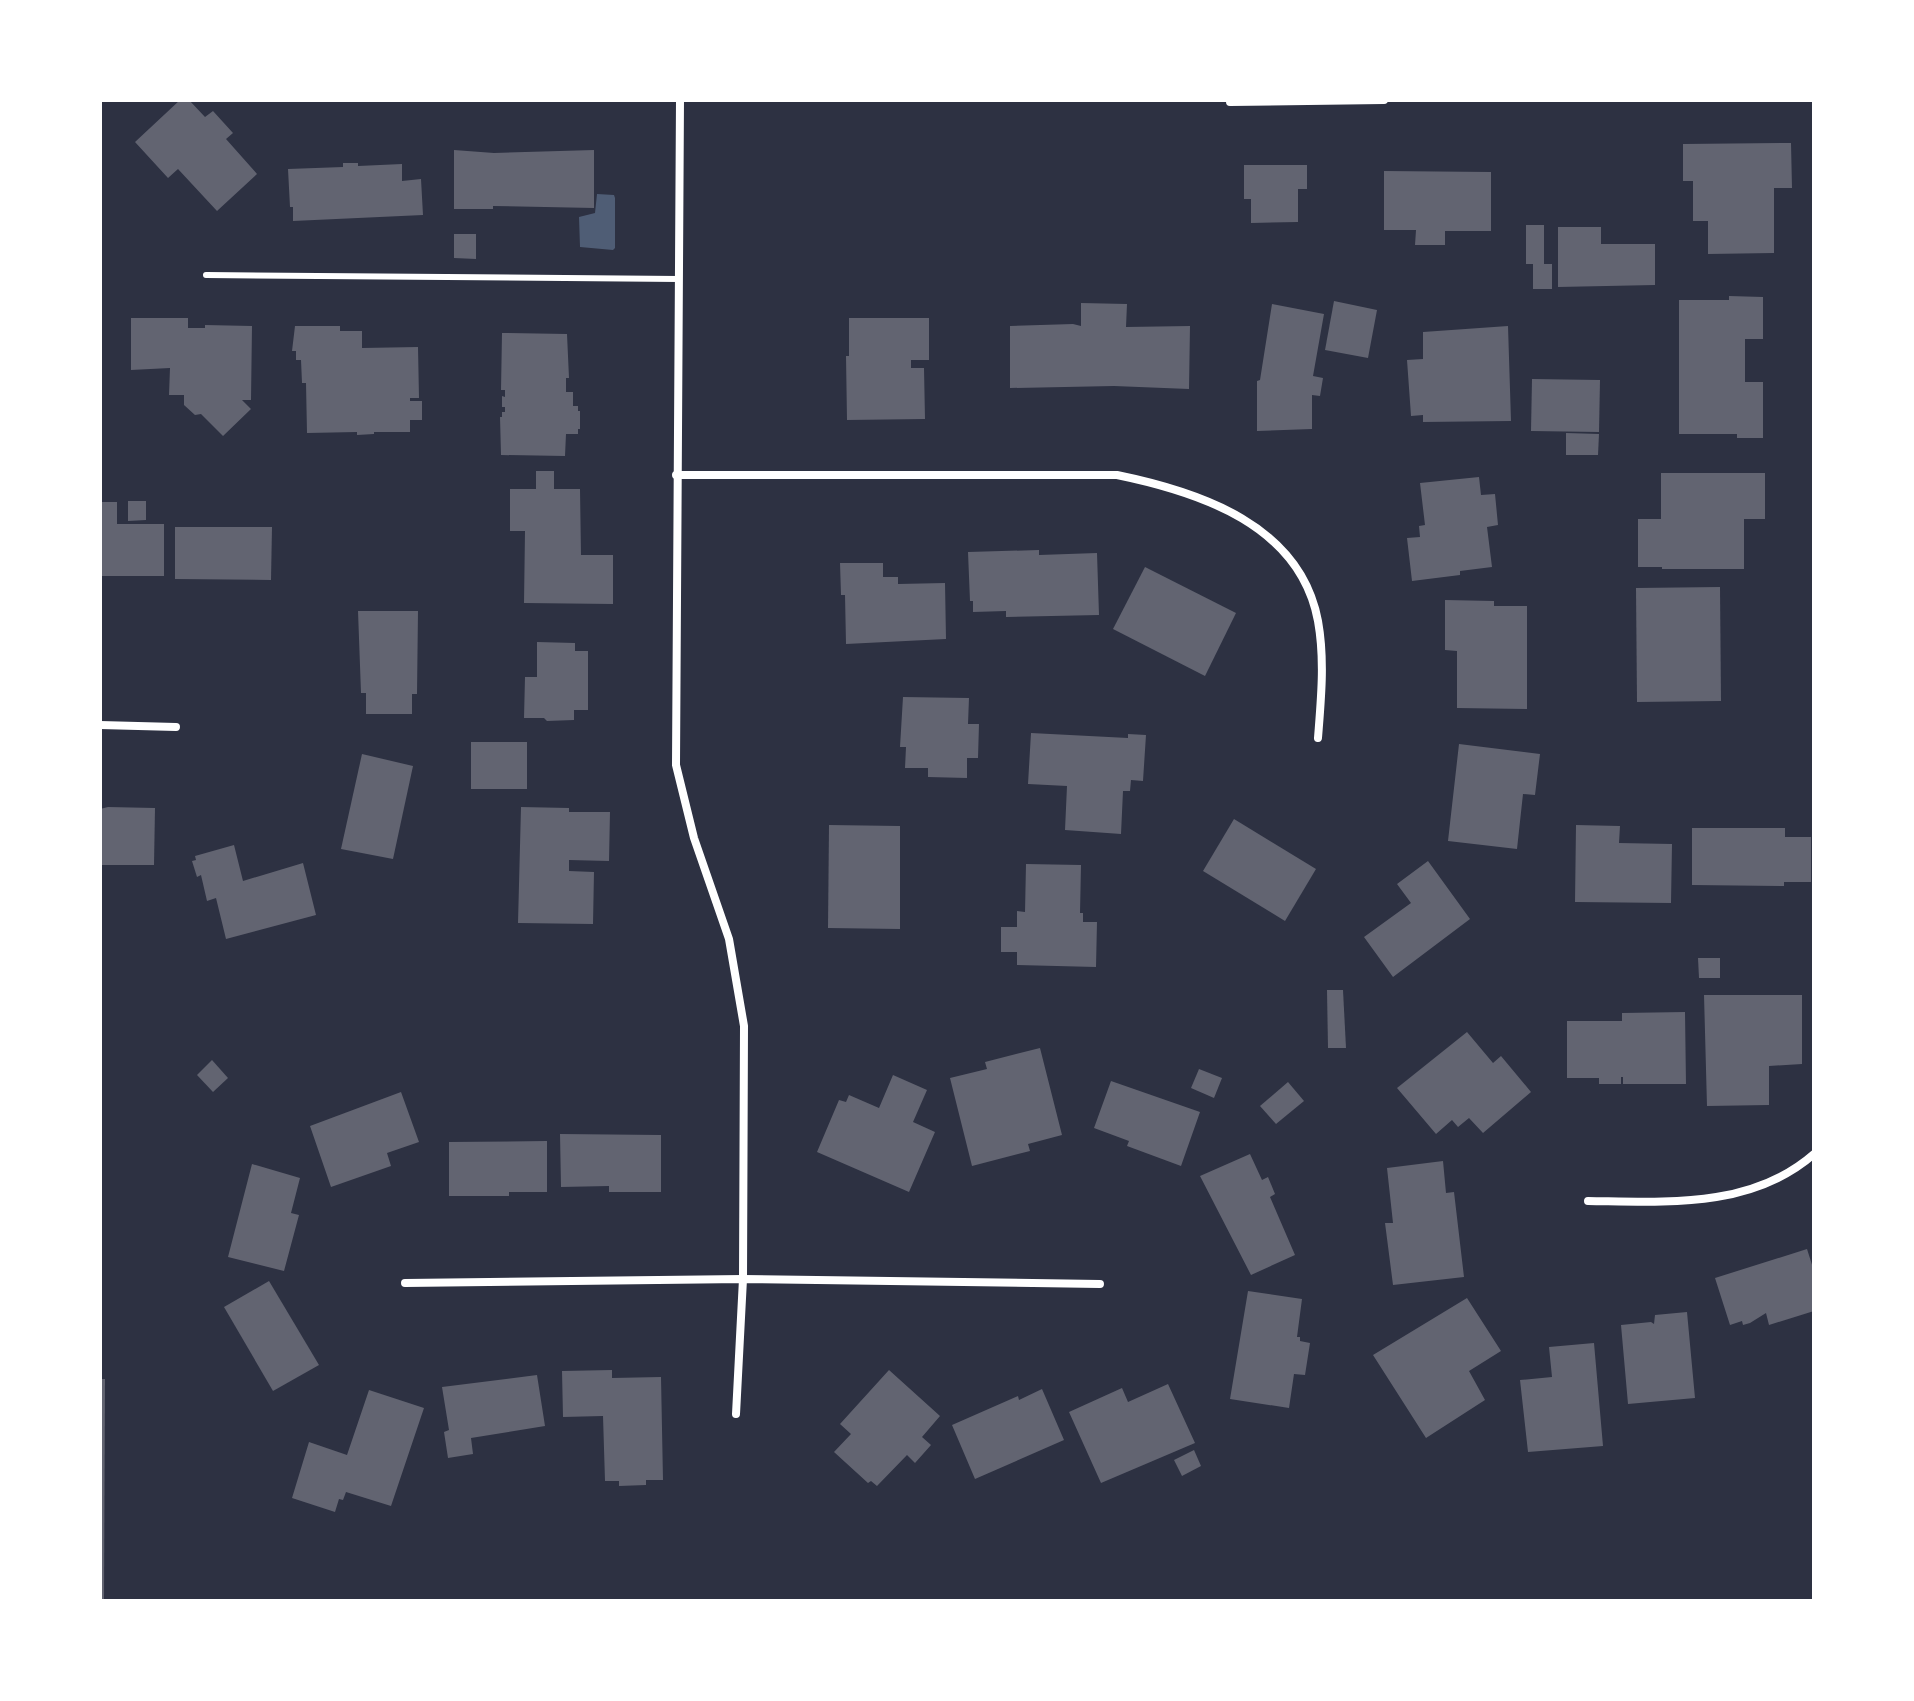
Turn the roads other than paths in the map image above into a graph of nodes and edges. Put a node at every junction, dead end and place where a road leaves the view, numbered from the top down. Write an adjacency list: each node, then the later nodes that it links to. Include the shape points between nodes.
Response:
1 (680, 100): 5 (street)
2 (1384, 100): 3 (street)
3 (1230, 102)
4 (206, 275): 5 (lane)
5 (679, 279): 6 (street)
6 (676, 475): 9 (street, via 1117,475 1215,504 1272,539 1307,586 1323,664); 12 (street, via 676,765 694,838 729,939 744,1026)
7 (100, 725): 8 (street)
8 (176, 727)
9 (1318, 738)
10 (1814, 1154): 11 (street, via 1779,1176 1730,1196 1688,1202)
11 (1588, 1201)
12 (743, 1279): 13 (street); 14 (street); 15 (street)
13 (405, 1283)
14 (1100, 1284)
15 (736, 1414)

